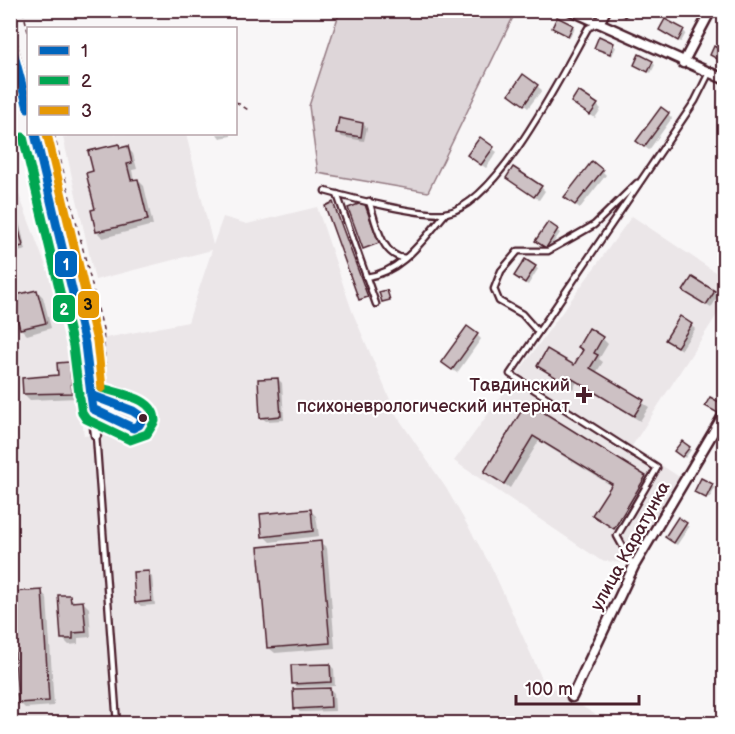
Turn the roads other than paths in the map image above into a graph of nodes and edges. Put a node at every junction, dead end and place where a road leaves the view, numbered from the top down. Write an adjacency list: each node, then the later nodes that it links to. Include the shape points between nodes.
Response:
1 (570, 10): 4 (street)
2 (606, 10): 4 (street)
3 (711, 10): 6 (street)
4 (599, 24): 6 (street); 15 (lane, via 588,28 534,124 483,192 465,206)
5 (10, 38): 9 (street)
6 (683, 63): 7 (street)
7 (709, 73): 8 (street); 11 (lane, via 695,101)
8 (724, 79)
9 (27, 104)
10 (35, 135): 20 (street, via 86,345)
11 (642, 179): 19 (lane); 19 (lane, via 594,225 548,251 518,251 501,271 494,289 499,301 522,314)
12 (325, 191): 13 (lane)
13 (337, 194): 14 (lane); 17 (lane)
14 (369, 201): 15 (lane); 16 (lane, via 384,243 390,252)
15 (446, 213): 16 (lane)
16 (406, 258): 17 (lane, via 388,272)
17 (366, 278): 18 (lane)
18 (376, 304)
19 (538, 332): 24 (lane, via 510,374 657,468 617,536)
20 (91, 395): 21 (street); 21 (lane, via 134,410 143,418 133,428)
21 (93, 409): 23 (street)
22 (724, 414): 24 (street, улица Каратунка)
23 (96, 435): 26 (lane)
24 (634, 566): 25 (street, улица Каратунка)
25 (572, 697)
26 (117, 723)

